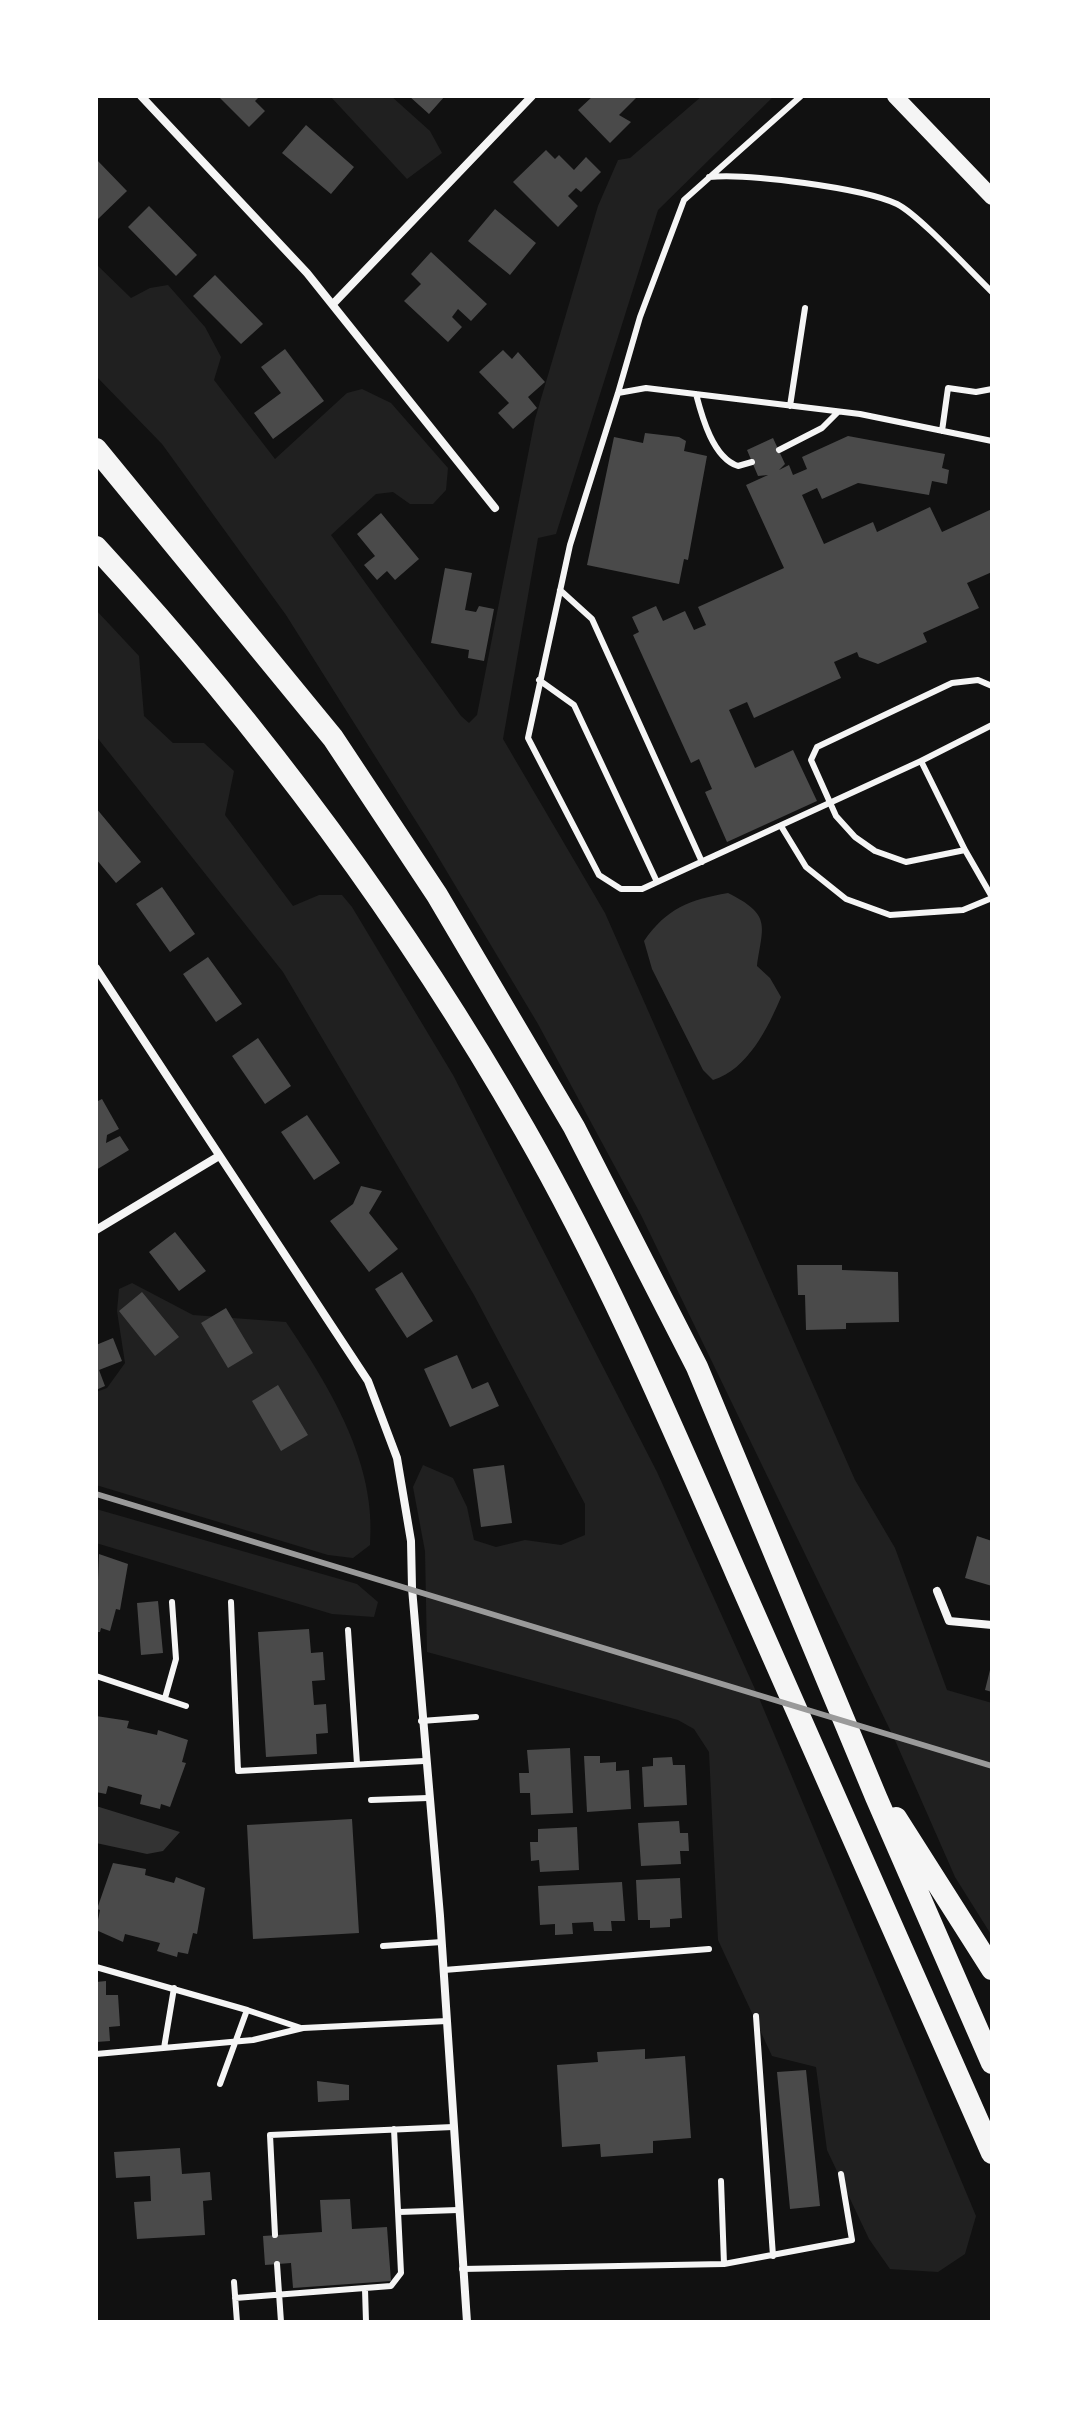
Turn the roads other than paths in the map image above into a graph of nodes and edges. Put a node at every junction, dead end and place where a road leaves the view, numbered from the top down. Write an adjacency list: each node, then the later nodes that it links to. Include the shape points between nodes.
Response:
1 (141, 96): 8 (street)
2 (532, 96): 8 (street)
3 (801, 96): 5 (lane)
4 (895, 96): 6 (main road)
5 (707, 177): 7 (lane, via 737,174 874,196 899,205); 11 (lane, via 684,200)
6 (989, 187)
7 (992, 292)
8 (333, 304): 20 (street)
9 (805, 308): 13 (lane)
10 (992, 389): 15 (lane, via 948,388)
11 (618, 393): 12 (lane, via 646,388); 22 (lane)
12 (696, 394): 13 (lane); 19 (lane, via 704,425 724,457 738,466)
13 (790, 406): 14 (lane)
14 (838, 412): 15 (lane); 18 (lane, via 822,428)
15 (942, 431): 16 (lane)
16 (992, 441)
17 (96, 449): 50 (highway, via 333,738 504,1005 574,1127 697,1367 876,1797)
18 (779, 450)
19 (752, 462)
20 (495, 508)
21 (96, 547): 69 (highway, via 249,725 331,836 407,944 524,1129 623,1316)
22 (560, 590): 23 (lane); 30 (lane, via 592,619)
23 (539, 680): 31 (lane, via 574,705); 31 (lane, via 528,738 599,875 621,889 642,889)
24 (992, 686): 27 (lane, via 978,680 952,683 817,747 811,760)
25 (991, 727): 26 (lane)
26 (921, 761): 27 (lane); 29 (lane)
27 (829, 803): 28 (lane); 29 (lane, via 855,837 906,862)
28 (781, 826): 30 (lane); 32 (lane, via 806,867 846,899 890,915 963,910)
29 (965, 850): 32 (lane)
30 (702, 862): 31 (lane)
31 (657, 882)
32 (992, 897)
33 (96, 968): 34 (street)
34 (219, 1156): 35 (street); 45 (street, via 347,1345 385,1419 409,1527)
35 (96, 1230)
36 (937, 1591): 39 (street, via 949,1621)
37 (172, 1602): 42 (lane, via 176,1659)
38 (231, 1602): 47 (lane, via 238,1771)
39 (992, 1625)
40 (348, 1630): 47 (lane)
41 (96, 1676): 42 (lane)
42 (165, 1698): 43 (lane)
43 (186, 1706)
44 (476, 1717): 45 (lane)
45 (421, 1721): 46 (street)
46 (424, 1761): 47 (lane); 48 (street)
47 (357, 1764)
48 (428, 1798): 49 (lane); 51 (street)
49 (371, 1800)
50 (893, 1822): 55 (highway); 65 (highway)
51 (442, 1942): 52 (lane); 56 (street)
52 (383, 1946)
53 (709, 1949): 56 (lane)
54 (96, 1967): 57 (lane)
55 (992, 1969)
56 (444, 1970): 60 (street)
57 (174, 1988): 58 (lane); 63 (lane)
58 (247, 2010): 61 (lane); 62 (lane)
59 (756, 2016): 75 (lane)
60 (447, 2021): 61 (lane); 67 (street)
61 (303, 2028): 62 (lane)
62 (239, 2041): 63 (lane); 66 (lane)
63 (164, 2048): 64 (lane)
64 (96, 2054)
65 (992, 2063)
66 (220, 2084)
67 (453, 2127): 68 (lane); 72 (street)
68 (394, 2129): 73 (lane); 74 (lane, via 270,2135)
69 (992, 2153)
70 (841, 2174): 75 (lane, via 852,2240)
71 (721, 2181): 77 (lane)
72 (458, 2210): 73 (lane); 78 (street)
73 (399, 2212): 80 (lane, via 401,2273 391,2286)
74 (275, 2235)
75 (773, 2256): 77 (lane)
76 (277, 2264): 81 (lane)
77 (724, 2264): 78 (lane)
78 (461, 2269): 86 (street)
79 (234, 2282): 82 (lane)
80 (365, 2289): 81 (lane); 85 (lane)
81 (279, 2295): 82 (lane); 84 (lane)
82 (235, 2298): 83 (lane)
83 (237, 2322)
84 (281, 2322)
85 (366, 2322)
86 (467, 2322)

